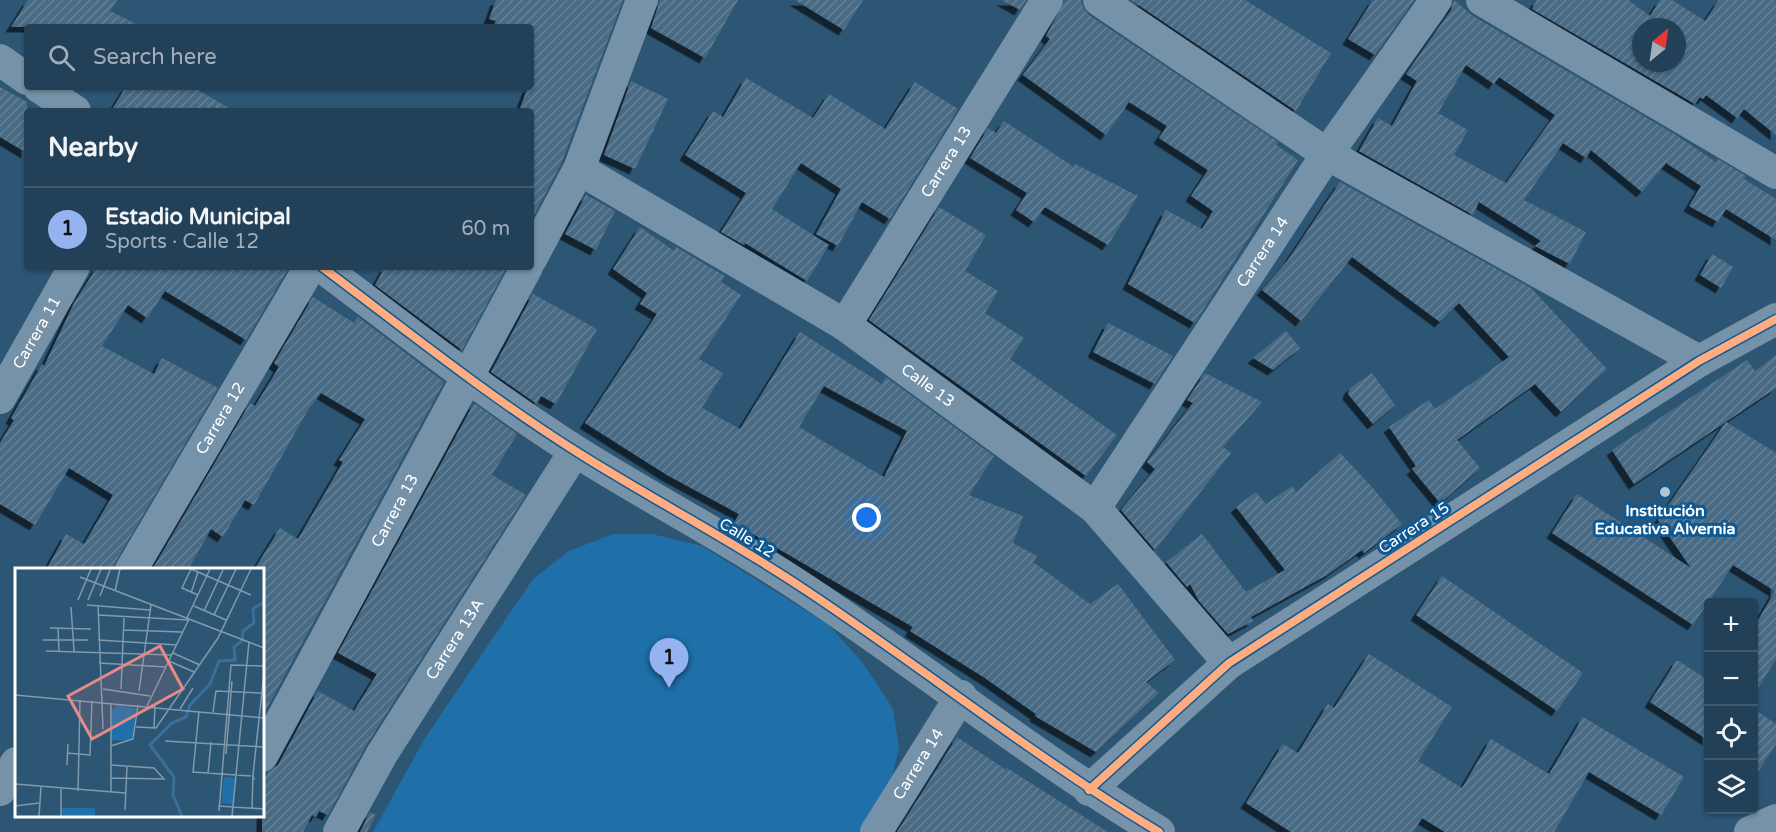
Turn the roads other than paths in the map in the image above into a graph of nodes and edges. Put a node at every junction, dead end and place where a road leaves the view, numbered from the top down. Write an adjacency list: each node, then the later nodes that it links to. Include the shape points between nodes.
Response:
1 (642, 0): 11 (street)
2 (1047, 0): 19 (street, Carrera 13)
3 (1099, 0): 10 (street)
4 (1436, 0): 10 (street, Carrera 14)
5 (1482, 0): 12 (street)
6 (0, 60): 7 (street)
7 (24, 77)
8 (44, 90): 9 (street)
9 (70, 108)
10 (1327, 154): 20 (street); 24 (street, Carrera 14)
11 (579, 169): 13 (street); 19 (street, Calle 13)
12 (1776, 173)
13 (534, 253)
14 (72, 270): 22 (street, Carrera 11)
15 (308, 270): 25 (street, Carrera 12)
16 (326, 270): 21 (street, Calle 12)
17 (525, 270): 21 (street, Carrera 13)
18 (1776, 319): 20 (street, Carrera 15)
19 (845, 325): 24 (street, Calle 13)
20 (1699, 362): 26 (street, Carrera 15)
21 (468, 377): 23 (street, Calle 12); 28 (street, Carrera 13)
22 (0, 398)
23 (575, 451): 27 (street, Calle 12, via 805,589); 33 (street, Carrera 13A, via 382,754)
24 (1095, 508): 26 (street, Calle 13)
25 (132, 568)
26 (1229, 663): 31 (street, Carrera 15)
27 (961, 696): 31 (street, Calle 12); 34 (street, Carrera 14)
28 (264, 752)
29 (15, 765): 30 (street)
30 (0, 790)
31 (1089, 790): 35 (street, Calle 12)
32 (1776, 820): 36 (street)
33 (339, 832)
34 (876, 832)
35 (1159, 832)
36 (1750, 832)

